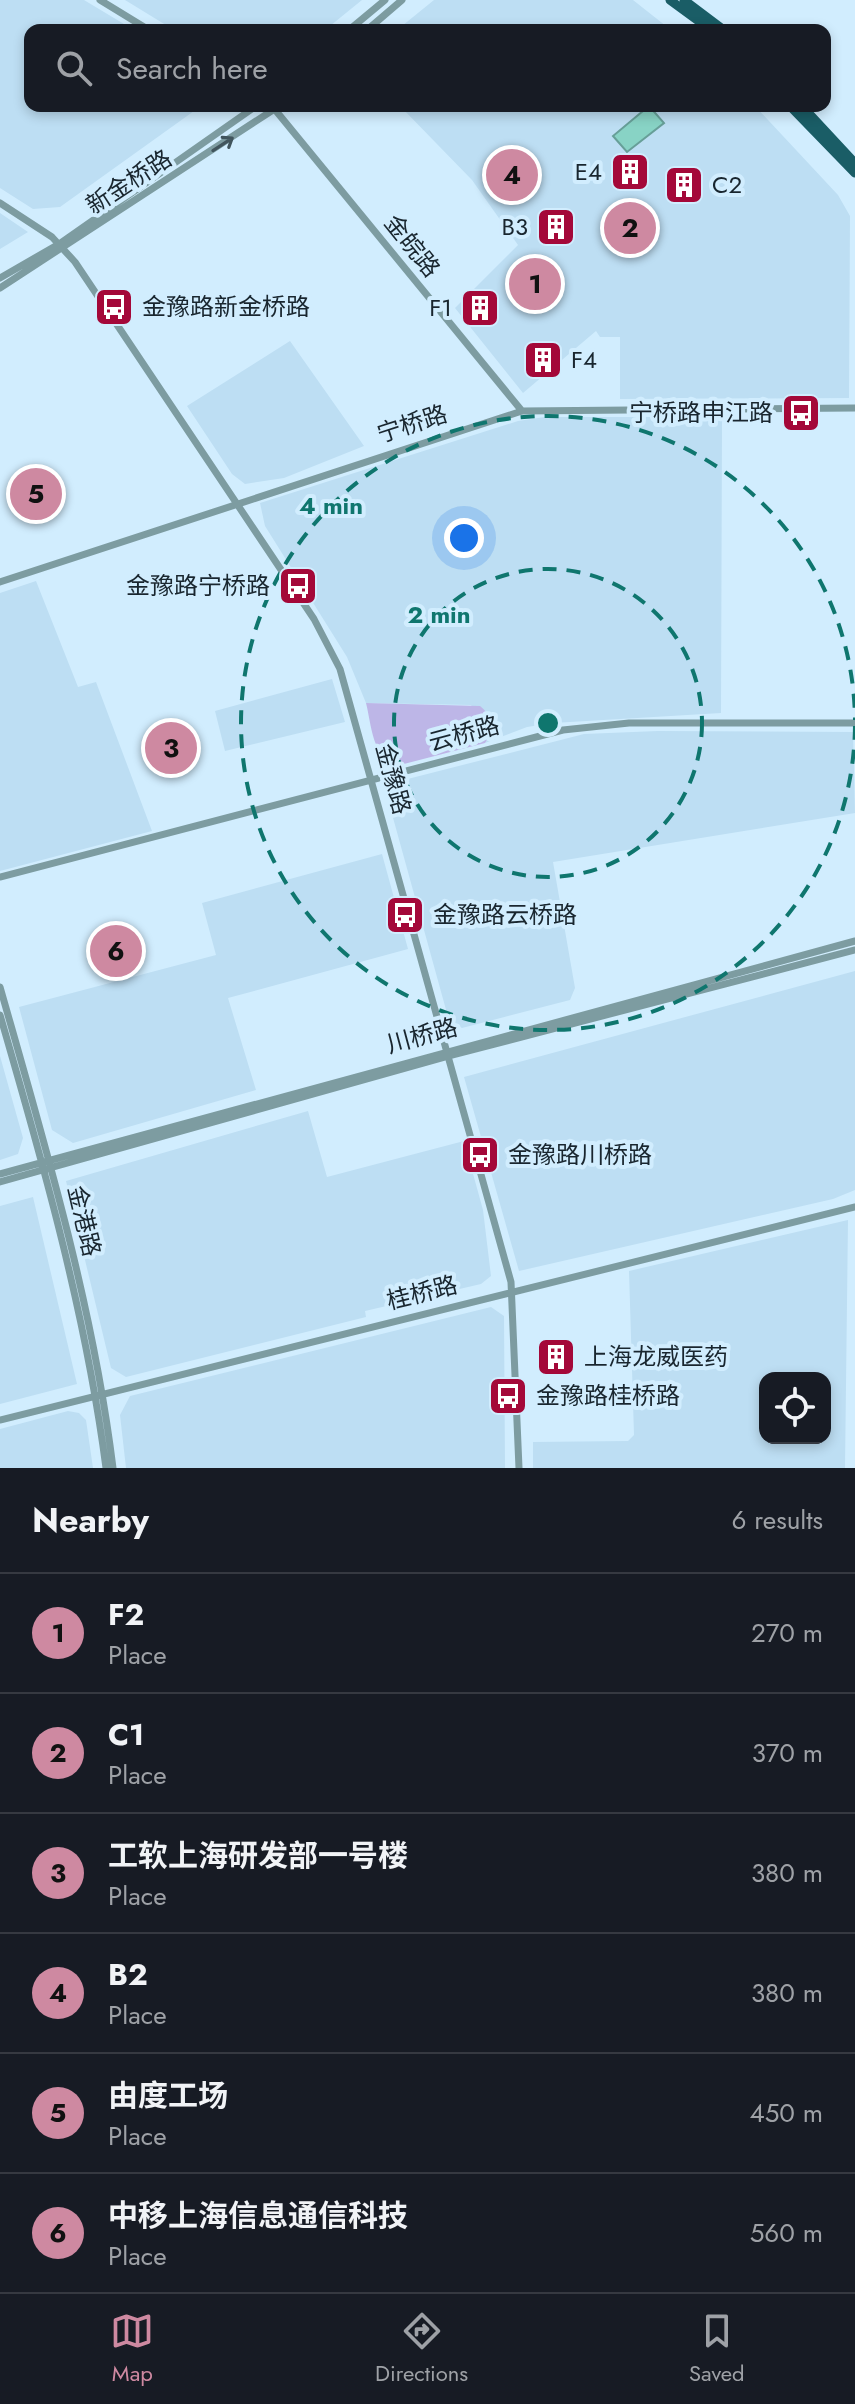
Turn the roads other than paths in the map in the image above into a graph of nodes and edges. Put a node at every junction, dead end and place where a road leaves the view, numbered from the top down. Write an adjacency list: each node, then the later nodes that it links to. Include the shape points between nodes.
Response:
1 (100, 0): 6 (street)
2 (385, 0): 7 (street)
3 (402, 0): 8 (street)
4 (670, 0): 9 (main road)
5 (684, 0): 10 (main road)
6 (139, 24)
7 (356, 24)
8 (374, 24)
9 (703, 24)
10 (716, 24)
11 (248, 112): 19 (street, 新金桥路)
12 (267, 112): 19 (street, 新金桥路, one-way to 12)
13 (279, 112): 23 (street, 金皖路)
14 (796, 112): 17 (main road)
15 (808, 112): 16 (main road)
16 (855, 163)
17 (855, 173)
18 (0, 203): 19 (street, 金豫路)
19 (62, 246): 20 (street, 新金桥路); 21 (street, 新金桥路); 24 (street, 金豫路)
20 (0, 278)
21 (0, 288)
22 (855, 408): 23 (street, 宁桥路)
23 (522, 411): 24 (street, 宁桥路)
24 (236, 503): 25 (street, 宁桥路); 27 (street, 金豫路, via 332,651)
25 (0, 582)
26 (855, 723): 27 (street, 云桥路, via 585,727)
27 (372, 779): 28 (street, 云桥路); 33 (street, 金豫路)
28 (0, 877)
29 (855, 941): 33 (street, 川桥路)
30 (855, 950): 33 (street, 川桥路)
31 (0, 987): 34 (street, 金港路)
32 (0, 1015): 34 (street, 金港路)
33 (448, 1053): 34 (street, 川桥路); 38 (street, 金豫路)
34 (46, 1165): 35 (street, 川桥路); 36 (street, 川桥路); 39 (street, 金港路)
35 (0, 1174)
36 (0, 1182)
37 (855, 1207): 38 (street, 桂桥路)
38 (513, 1291): 39 (street, 桂桥路); 43 (street, 金豫路)
39 (100, 1393): 40 (street, 桂桥路); 41 (street, 金港路); 42 (street, 金港路)
40 (0, 1420)
41 (106, 1468)
42 (113, 1468)
43 (519, 1468)

